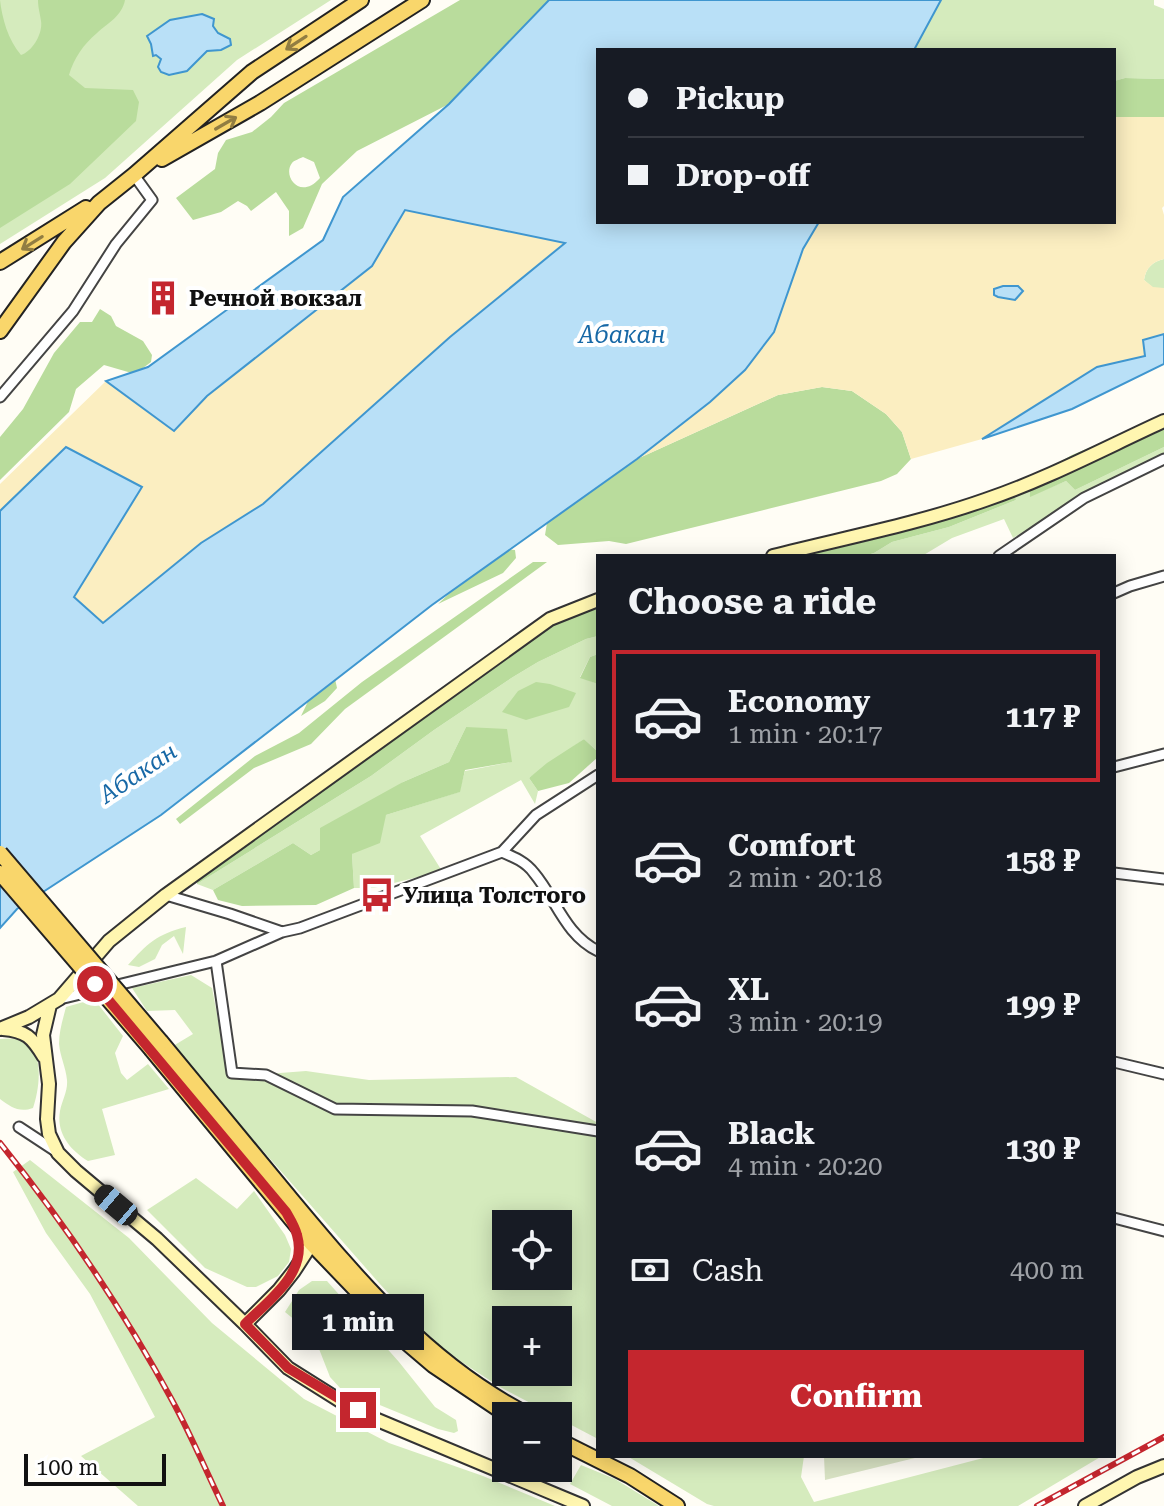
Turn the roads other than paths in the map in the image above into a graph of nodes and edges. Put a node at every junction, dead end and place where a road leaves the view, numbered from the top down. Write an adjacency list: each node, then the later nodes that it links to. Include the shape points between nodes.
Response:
1 (361, 0): 3 (main road, one-way to 3, via 252,72)
2 (422, 0): 3 (main road, one-way to 2)
3 (134, 175): 4 (main road); 7 (street, via 152,200 73,311)
4 (110, 193): 5 (main road, one-way to 5); 6 (main road, via 75,228)
5 (0, 262)
6 (0, 331)
7 (0, 397)
8 (1164, 421): 10 (street, via 984,501)
9 (1164, 459): 11 (street, via 1084,498)
10 (781, 554)
11 (1006, 554)
12 (1164, 576): 13 (street)
13 (1116, 592)
14 (596, 601): 23 (street, via 550,619)
15 (1164, 754): 16 (street)
16 (1116, 766)
17 (596, 776): 18 (street, via 536,815)
18 (502, 852): 24 (street); 25 (street, via 533,871 572,932)
19 (0, 853): 29 (main road, bridge)
20 (0, 873): 29 (main road, bridge)
21 (1116, 873): 22 (street)
22 (1164, 879)
23 (166, 895): 24 (street); 27 (street, via 109,941)
24 (282, 932): 26 (street)
25 (596, 950)
26 (216, 961): 27 (street); 34 (street, via 232,1073 266,1075 335,1109 472,1111)
27 (54, 1002): 28 (street); 30 (street, via 43,1035)
28 (0, 1029): 30 (street, via 18,1030 33,1039)
29 (156, 1046): 36 (main road); 39 (main road)
30 (45, 1060): 35 (street, via 49,1134)
31 (1116, 1062): 32 (street)
32 (1164, 1074)
33 (19, 1127): 35 (street)
34 (596, 1131)
35 (58, 1153): 41 (street)
36 (286, 1212): 39 (main road); 40 (street, via 298,1237)
37 (1116, 1219): 38 (street)
38 (1164, 1231)
39 (316, 1238): 40 (street); 42 (main road, via 412,1334); 43 (main road, via 406,1342)
40 (294, 1271): 41 (street)
41 (245, 1324): 49 (street, via 288,1368 342,1402)
42 (506, 1402)
43 (492, 1405)
44 (572, 1437): 46 (main road)
45 (572, 1447): 50 (main road)
46 (596, 1450)
47 (612, 1458): 51 (main road)
48 (1164, 1466): 52 (street)
49 (583, 1506)
50 (677, 1506)
51 (689, 1506)
52 (1085, 1506)

